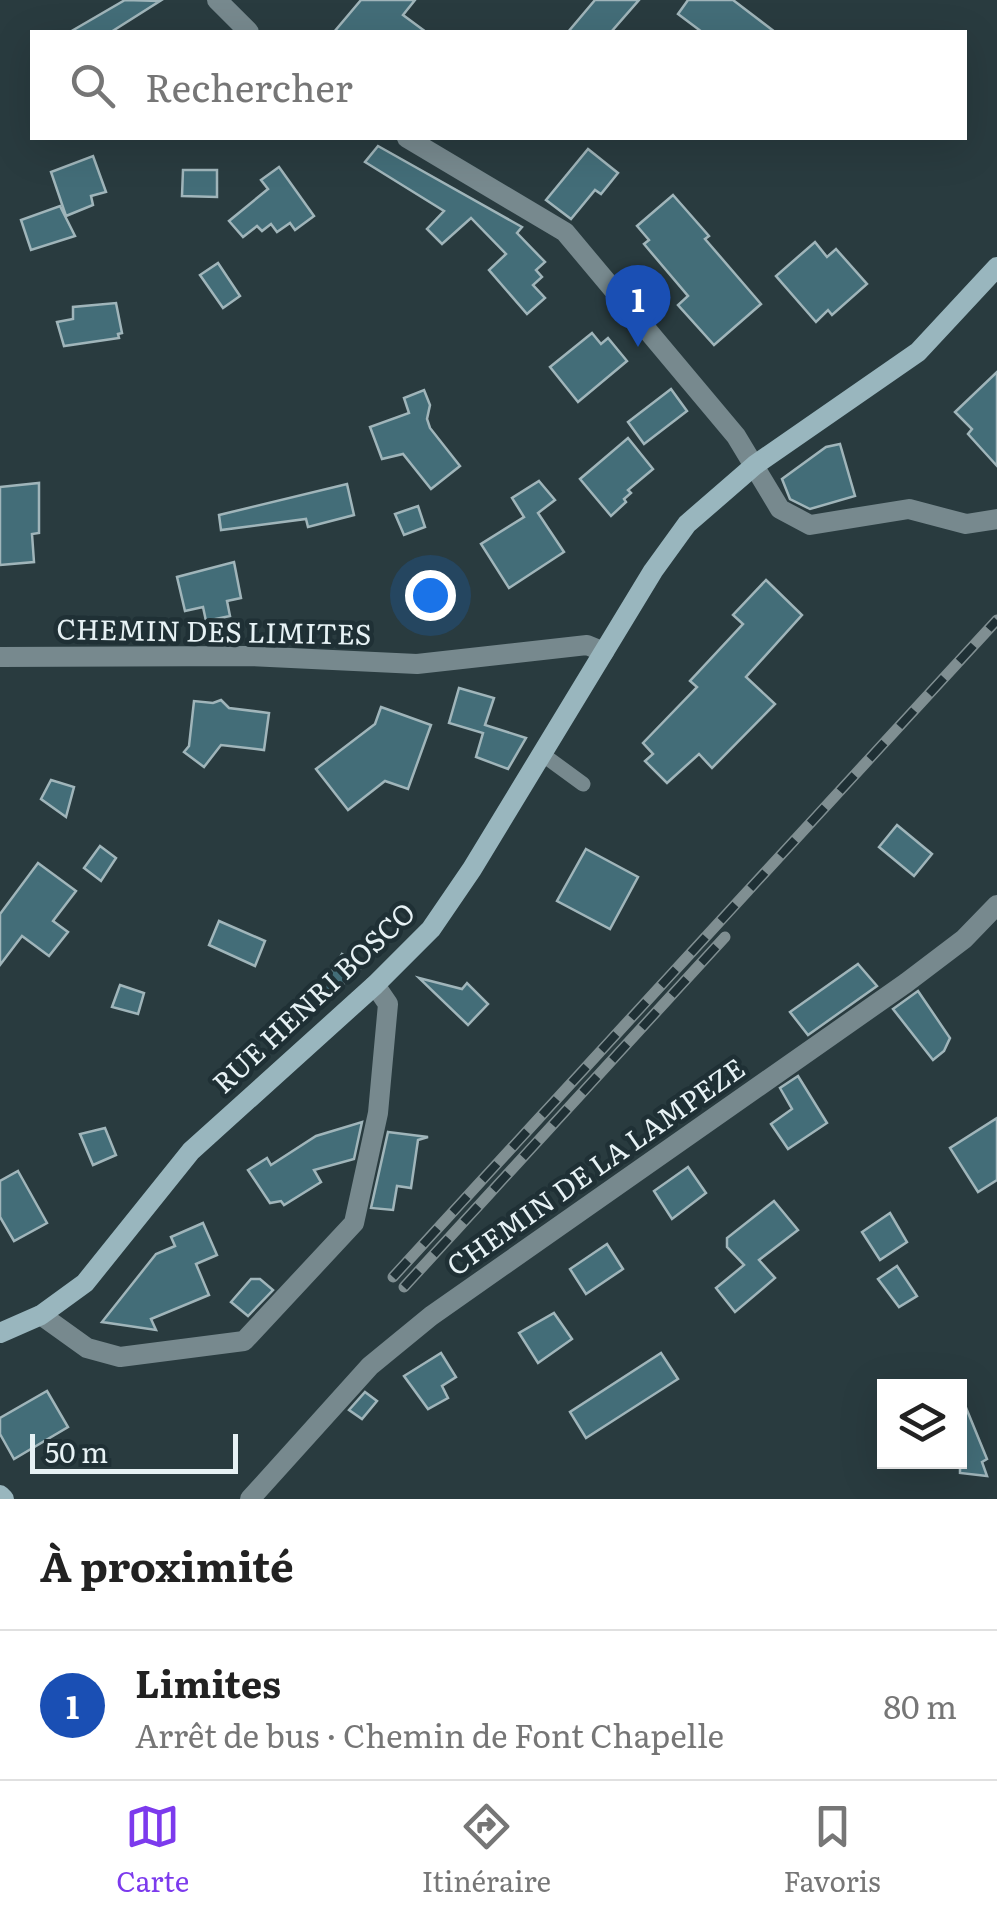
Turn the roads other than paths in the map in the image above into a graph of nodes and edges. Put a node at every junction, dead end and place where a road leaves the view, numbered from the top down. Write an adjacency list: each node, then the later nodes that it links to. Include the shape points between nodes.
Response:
1 (218, 0): 2 (street)
2 (247, 30)
3 (410, 140): 5 (street, via 565,232)
4 (997, 267): 5 (street, via 918,352)
5 (756, 465): 6 (street, via 780,509 810,524 908,509 966,524); 7 (street, RUE HENRI BOSCO, via 687,524)
6 (997, 520)
7 (604, 652): 8 (street, CHEMIN DES LIMITES, via 587,645 416,664 251,656); 9 (street, RUE HENRI BOSCO)
8 (0, 657)
9 (542, 754): 10 (lane); 12 (street, RUE HENRI BOSCO, via 431,929)
10 (583, 784)
11 (997, 905): 15 (street, CHEMIN DE LA LAMPEZE, via 906,983 431,1316 370,1366)
12 (375, 985): 13 (street, RUE HENRI BOSCO, via 190,1151 84,1284); 13 (street, via 388,1004 378,1113 354,1222 244,1342 120,1357 87,1348)
13 (41, 1316): 14 (street, RUE HENRI BOSCO)
14 (0, 1333)
15 (250, 1499)

